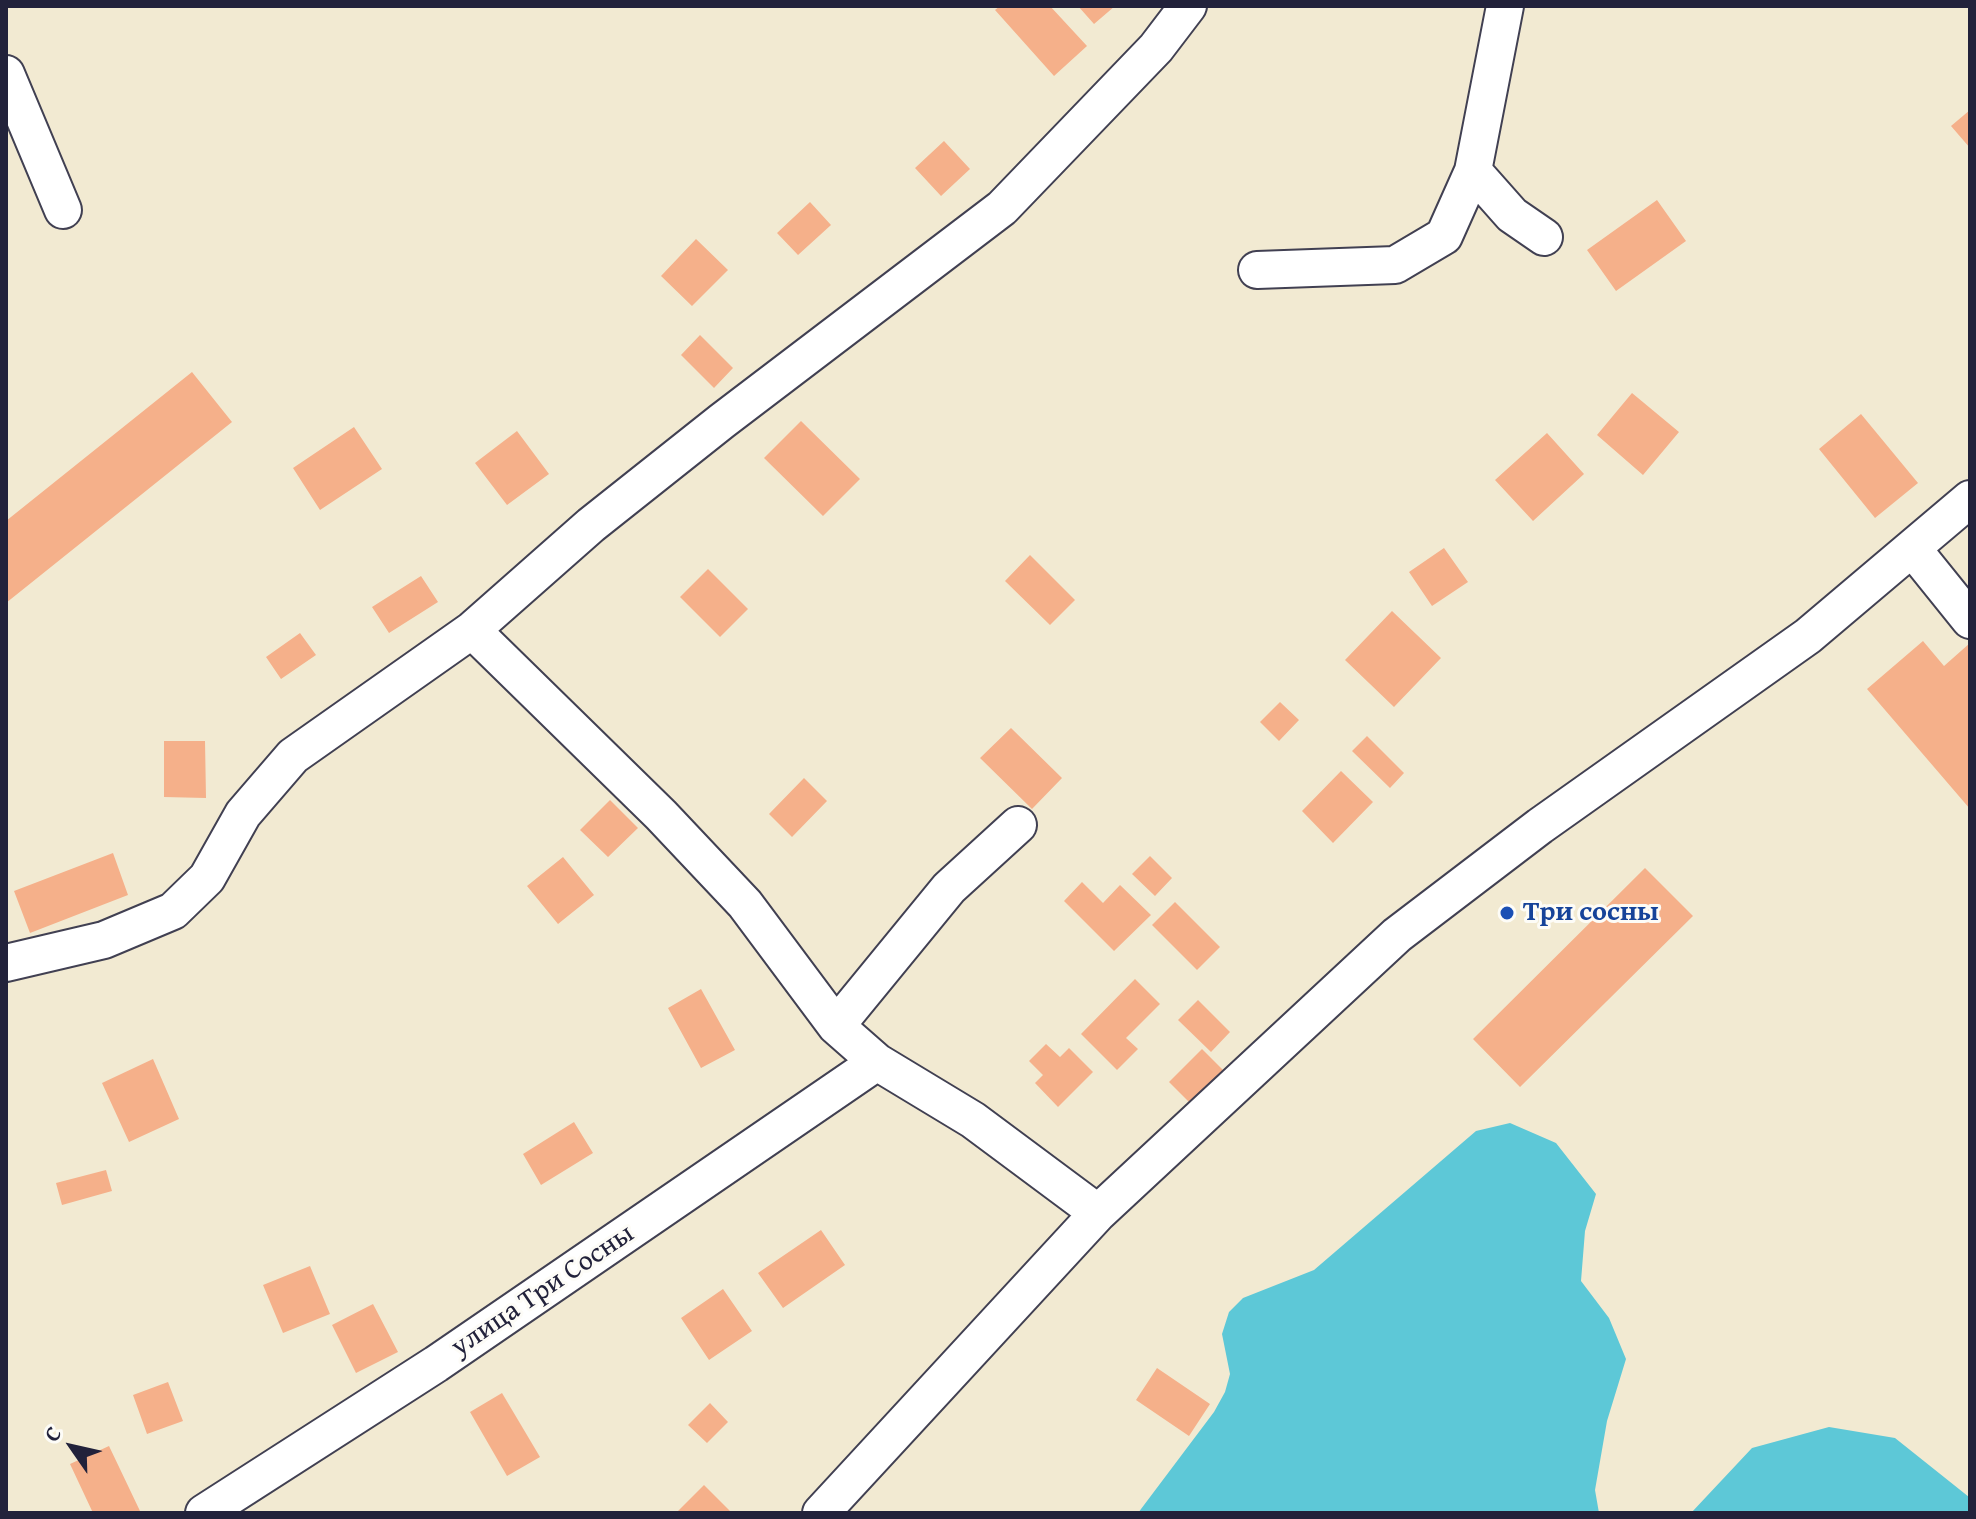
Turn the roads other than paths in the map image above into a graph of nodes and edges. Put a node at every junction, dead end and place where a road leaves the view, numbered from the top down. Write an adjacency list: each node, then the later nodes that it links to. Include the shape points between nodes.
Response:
1 (1188, 6): 11 (street, via 1156,48 1002,208 614,506)
2 (1505, 6): 4 (street)
3 (6, 74): 5 (street)
4 (1473, 171): 6 (street, via 1512,215); 7 (street, via 1444,236 1395,265)
5 (63, 210)
6 (1544, 237)
7 (1257, 270)
8 (1970, 499): 9 (street)
9 (1912, 548): 10 (street); 16 (street, via 1808,636 1540,826 1397,935)
10 (1970, 620)
11 (472, 630): 13 (street, via 293,756 243,814 207,878 173,911 104,940); 14 (street, via 745,904)
12 (1018, 825): 14 (street, via 949,888)
13 (6, 963)
14 (836, 1026): 15 (street)
15 (877, 1062): 16 (street, via 973,1120); 17 (street, улица Три Сосны, via 436,1364)
16 (1098, 1213): 18 (street)
17 (204, 1513)
18 (821, 1513)

